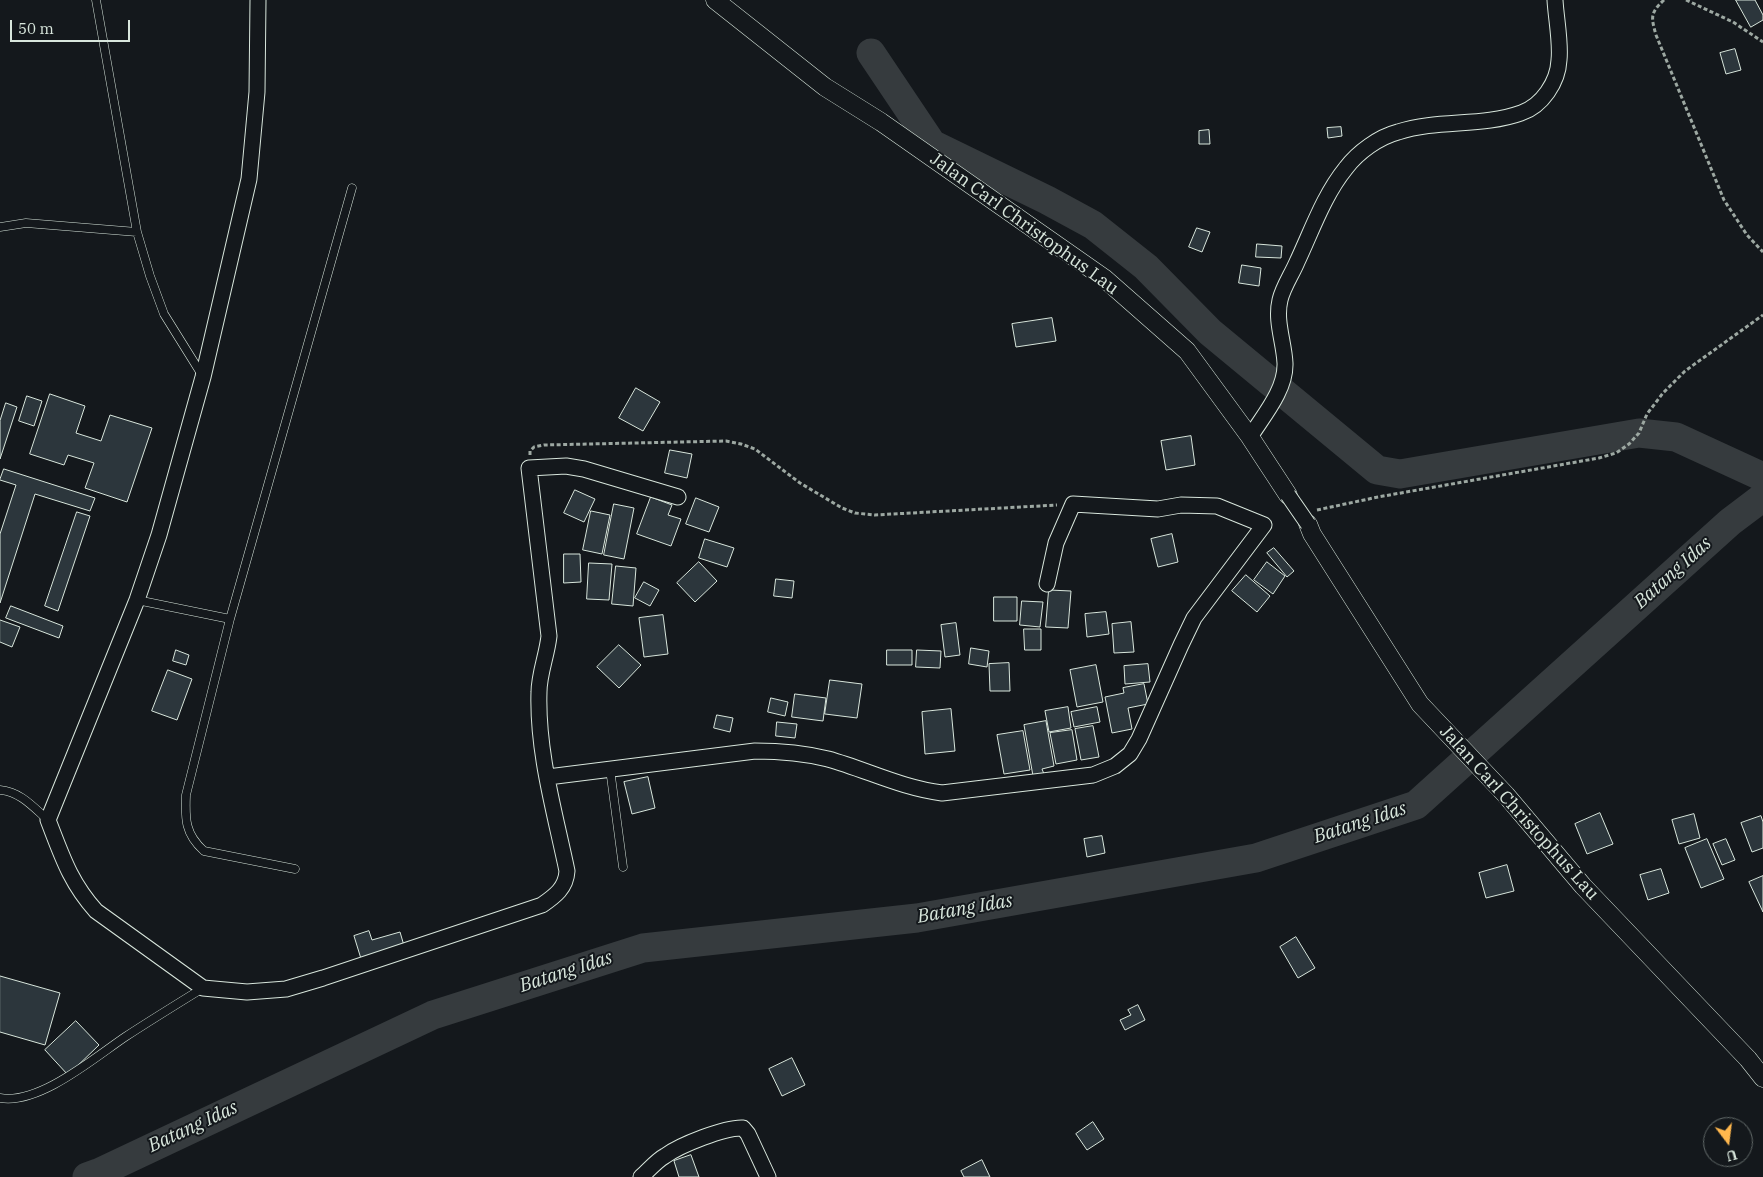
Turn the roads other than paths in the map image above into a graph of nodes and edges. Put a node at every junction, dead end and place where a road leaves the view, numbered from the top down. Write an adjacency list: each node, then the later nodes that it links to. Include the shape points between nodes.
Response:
1 (96, 0): 7 (lane)
2 (258, 0): 8 (street, via 257,92 249,179)
3 (715, 0): 9 (street, Jalan Carl Christophus Lau, via 825,87 881,122 1104,278 1187,351)
4 (1555, 0): 9 (street, via 1559,60 1555,80 1543,98 1523,112 1500,118 1396,132 1370,146 1346,166 1331,190 1280,299 1278,320 1285,365 1280,387)
5 (352, 188): 15 (lane)
6 (0, 227): 7 (lane, via 26,222)
7 (137, 232): 8 (lane, via 164,314)
8 (203, 377): 14 (street, via 159,535)
9 (1250, 437): 10 (street, Jalan Carl Christophus Lau)
10 (1288, 495): 12 (street, bridge)
11 (678, 497): 17 (street, via 584,469 566,466 529,468 549,636 539,690 541,736)
12 (1310, 518): 23 (street, Jalan Carl Christophus Lau, via 1312,534 1420,704 1506,795 1583,886)
13 (1047, 584): 16 (street, via 1056,543 1074,504 1158,509 1181,505 1217,506 1264,525 1194,618 1140,739 1130,754 1115,766 1093,775 942,793 901,785 829,760 776,751)
14 (137, 600): 15 (lane); 19 (street)
15 (230, 619): 21 (lane, via 186,795 188,829 195,844 204,851)
16 (610, 769): 17 (street); 20 (lane)
17 (548, 777): 22 (street, via 567,871 562,890 542,905 286,989 247,992)
18 (0, 790): 19 (lane, via 21,796)
19 (48, 820): 22 (street, via 70,875 96,911)
20 (623, 867)
21 (295, 869)
22 (203, 988): 24 (lane, via 50,1087 25,1096)
23 (1763, 1078)
24 (0, 1098)
25 (642, 1177): 26 (street, via 664,1156 679,1148 732,1128 742,1128)
26 (768, 1177)

